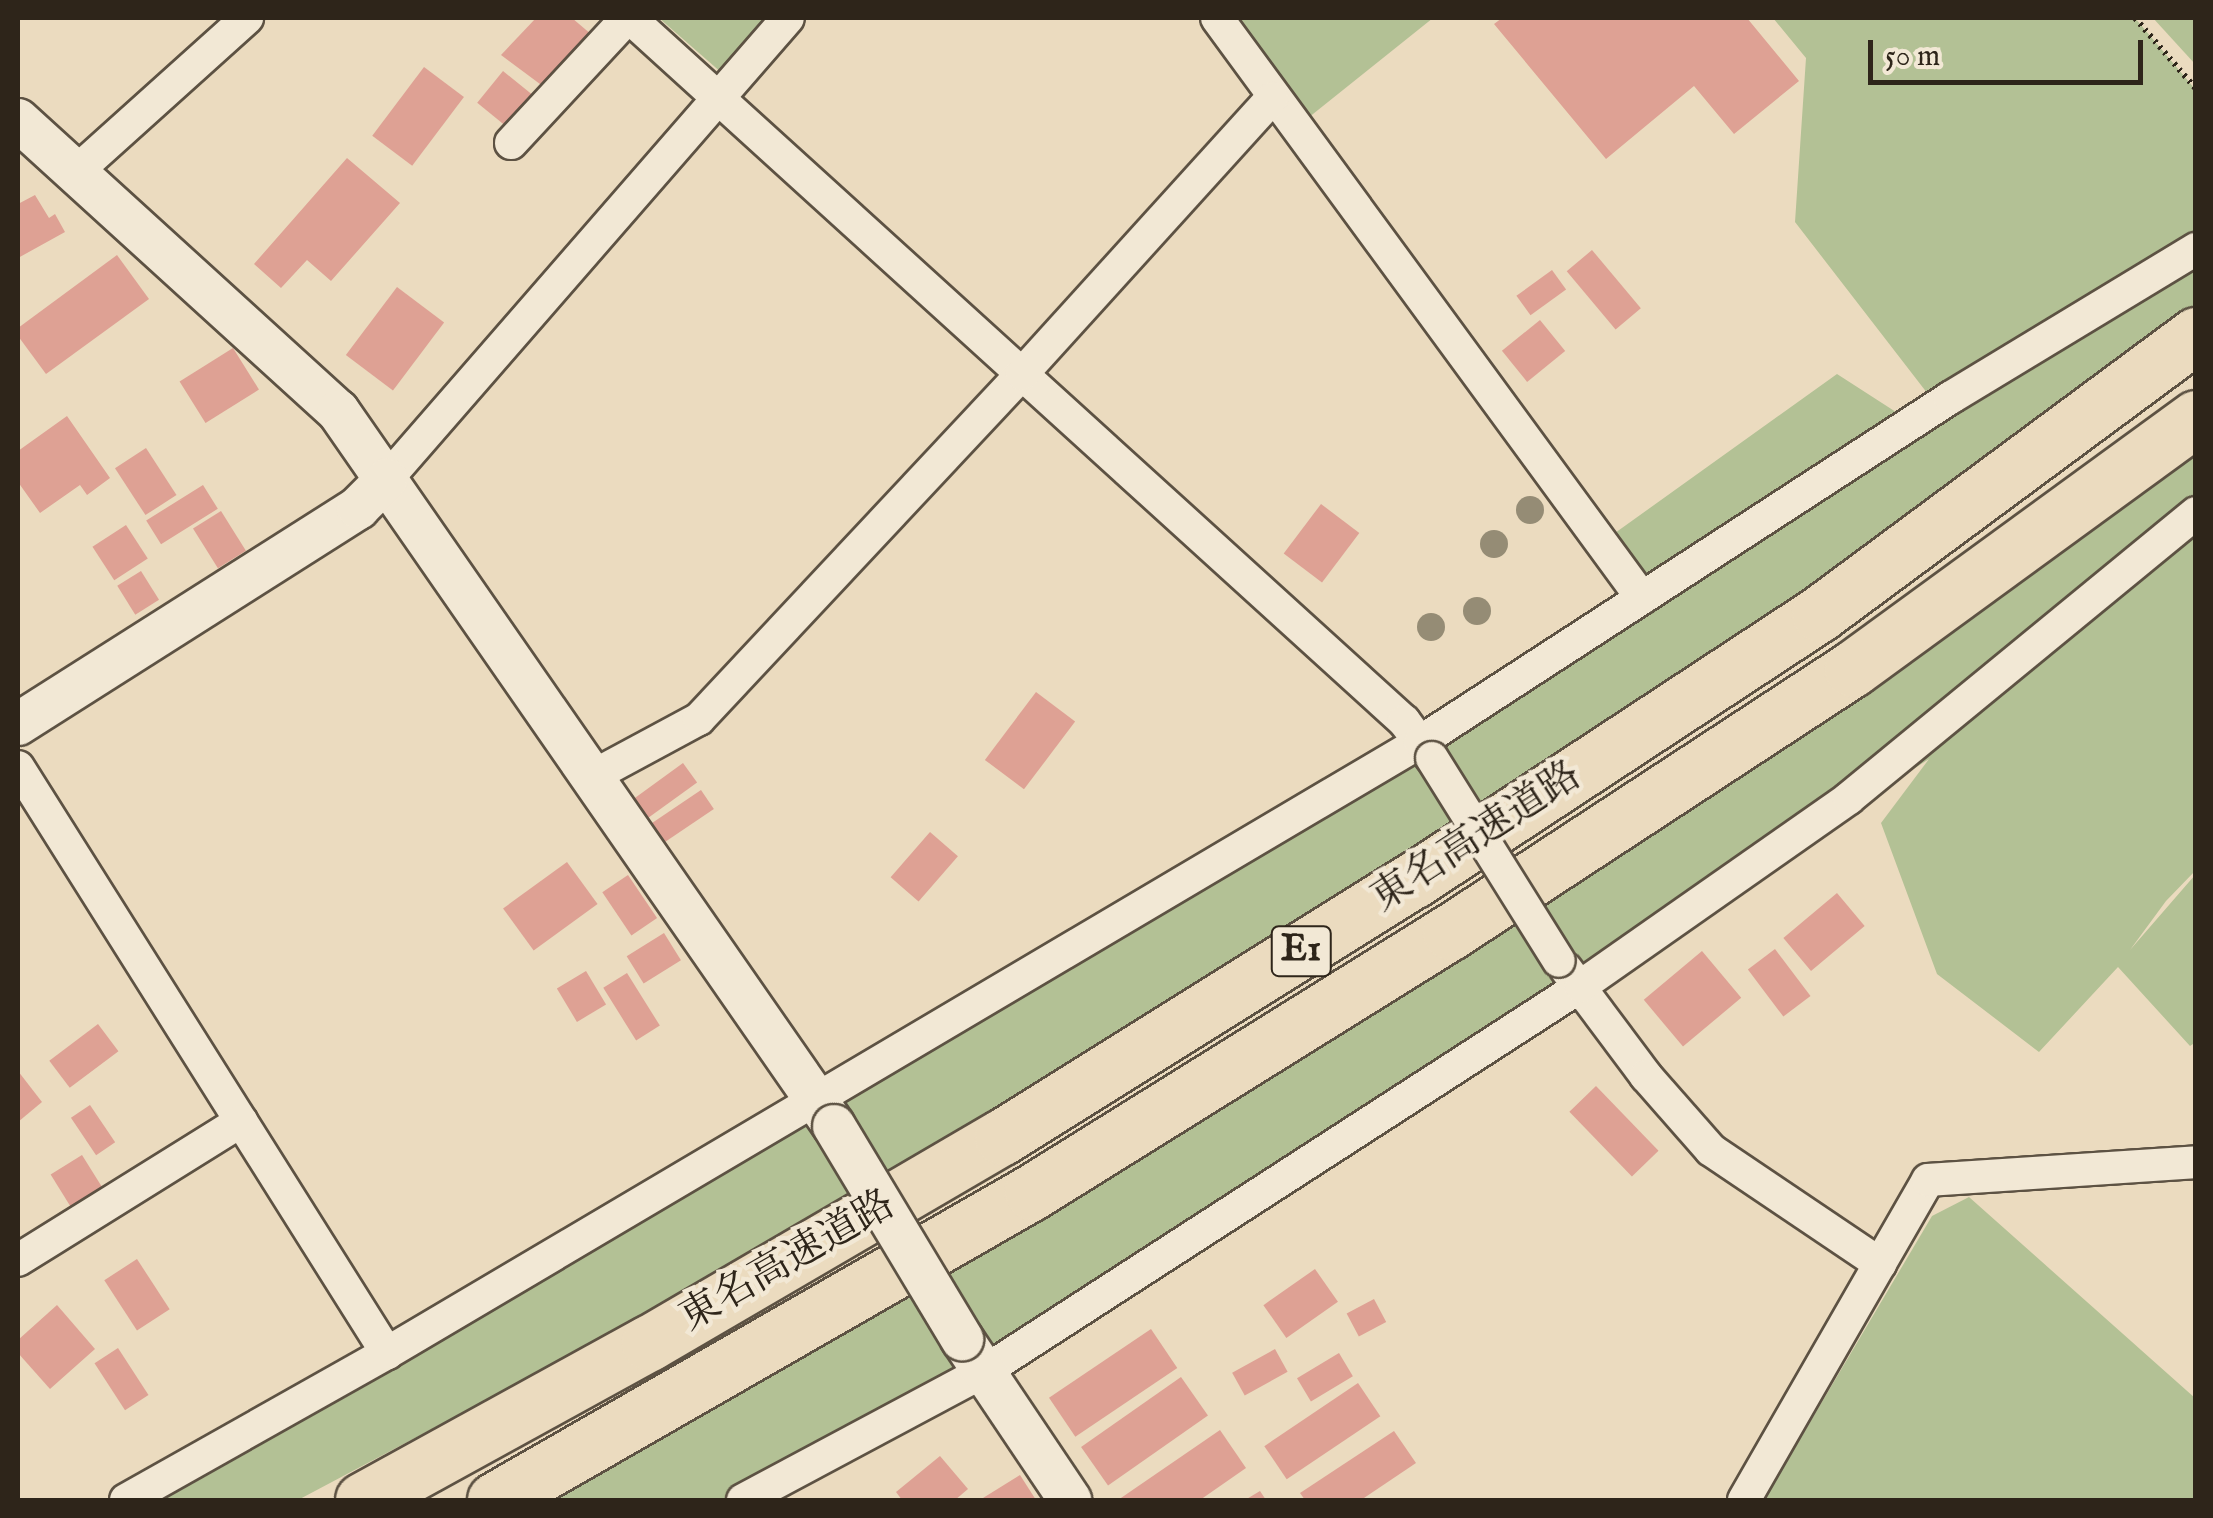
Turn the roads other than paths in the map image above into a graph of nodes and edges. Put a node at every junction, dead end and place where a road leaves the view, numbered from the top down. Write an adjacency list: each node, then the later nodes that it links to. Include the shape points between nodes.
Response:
1 (248, 18): 9 (street)
2 (629, 18): 6 (street); 8 (street)
3 (788, 18): 6 (street)
4 (1217, 18): 5 (street)
5 (1272, 98): 12 (street); 16 (street)
6 (720, 100): 12 (street); 14 (street)
7 (18, 120): 9 (street)
8 (511, 143)
9 (77, 170): 14 (street, via 338,411)
10 (2196, 250): 16 (street, via 1950,398)
11 (2196, 335): 30 (highway, 東名高速道路 / E1, via 1819,614 1414,880 1002,1138)
12 (1022, 374): 18 (street, via 1404,722); 20 (street, via 698,719)
13 (2196, 418): 31 (highway, 東名高速道路 / E1, via 1852,669 1450,932 1032,1192)
14 (386, 480): 17 (street, via 358,508); 20 (street)
15 (2196, 513): 21 (street, via 1849,798)
16 (1642, 598): 18 (street)
17 (18, 724)
18 (1426, 750): 21 (street, bridge); 22 (street)
19 (18, 767): 23 (street)
20 (592, 776): 22 (street)
21 (1581, 986): 26 (street, via 1711,1150); 28 (street)
22 (826, 1112): 27 (street); 28 (street, bridge)
23 (241, 1120): 25 (street); 27 (street)
24 (2196, 1162): 26 (street, via 1928,1180)
25 (18, 1260)
26 (1880, 1264): 34 (street)
27 (387, 1353): 29 (street)
28 (973, 1355): 32 (street); 33 (street)
29 (126, 1500)
30 (363, 1500)
31 (495, 1500)
32 (743, 1500)
33 (1070, 1500)
34 (1744, 1500)

